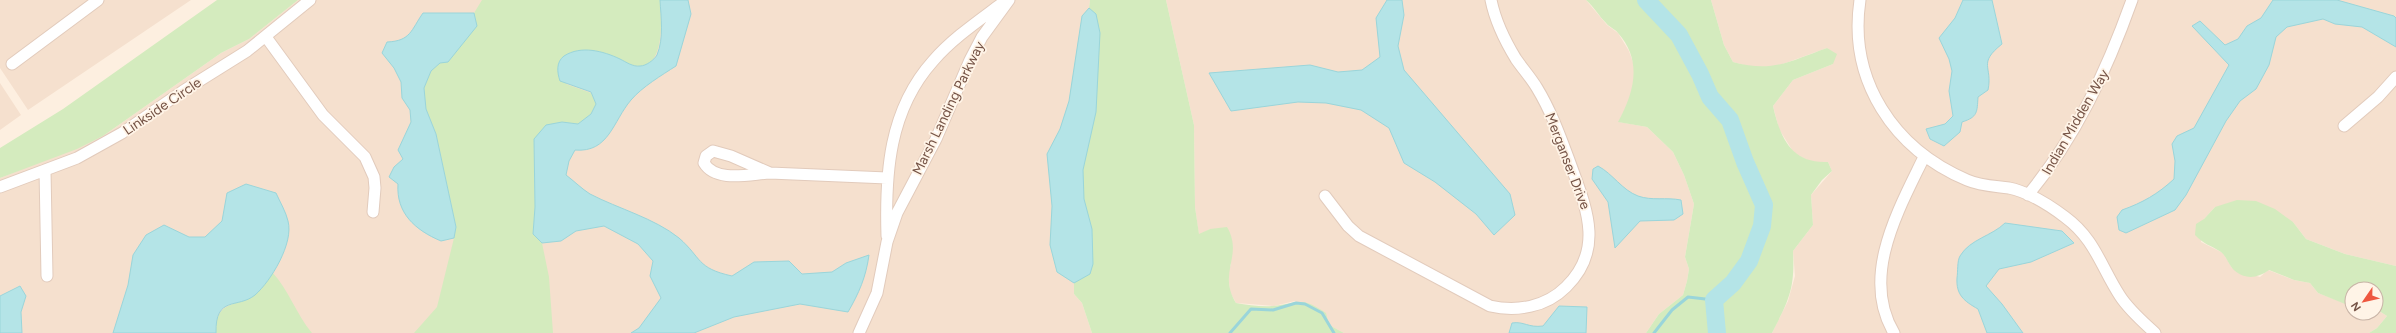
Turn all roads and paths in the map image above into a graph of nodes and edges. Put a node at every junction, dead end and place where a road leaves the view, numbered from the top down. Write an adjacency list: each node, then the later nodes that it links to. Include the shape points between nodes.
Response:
1 (98, 0): 9 (street)
2 (310, 0): 8 (street, Linkside Circle)
3 (1006, 0): 15 (street, Marsh Landing Parkway, via 948,46 919,78 899,117)
4 (1009, 0): 20 (street, Marsh Landing Parkway, via 982,36 936,139 900,207)
5 (1491, 0): 18 (street, Merganser Drive, via 1507,43 1547,105 1587,209 1590,233 1588,249 1579,272 1569,285 1550,300 1536,306 1513,309 1490,306 1359,236)
6 (1860, 0): 12 (street, via 1858,34 1864,70 1874,94 1893,126)
7 (2132, 0): 17 (street, Indian Midden Way, via 2111,58 2088,104 2058,155)
8 (266, 37): 13 (street, Linkside Circle, via 122,133 88,152); 19 (street, via 323,115 365,157 374,177)
9 (12, 64)
10 (2396, 77): 11 (street, via 2378,97)
11 (2344, 126)
12 (1924, 157): 17 (street, via 1968,181 2010,188); 23 (street, via 1893,227 1882,261 1882,304)
13 (45, 170): 16 (street, Linkside Circle); 21 (street)
14 (770, 173): 14 (street, via 713,151 706,156 704,163 708,169 716,173 729,175); 15 (street)
15 (887, 178): 20 (street, Marsh Landing Parkway)
16 (0, 187)
17 (2028, 195): 24 (street, via 2049,206 2076,227 2096,251 2126,305)
18 (1325, 196)
19 (373, 212)
20 (887, 242): 22 (street, Marsh Landing Parkway, via 877,293)
21 (47, 276)
22 (859, 333)
23 (1894, 333)
24 (2155, 333)

